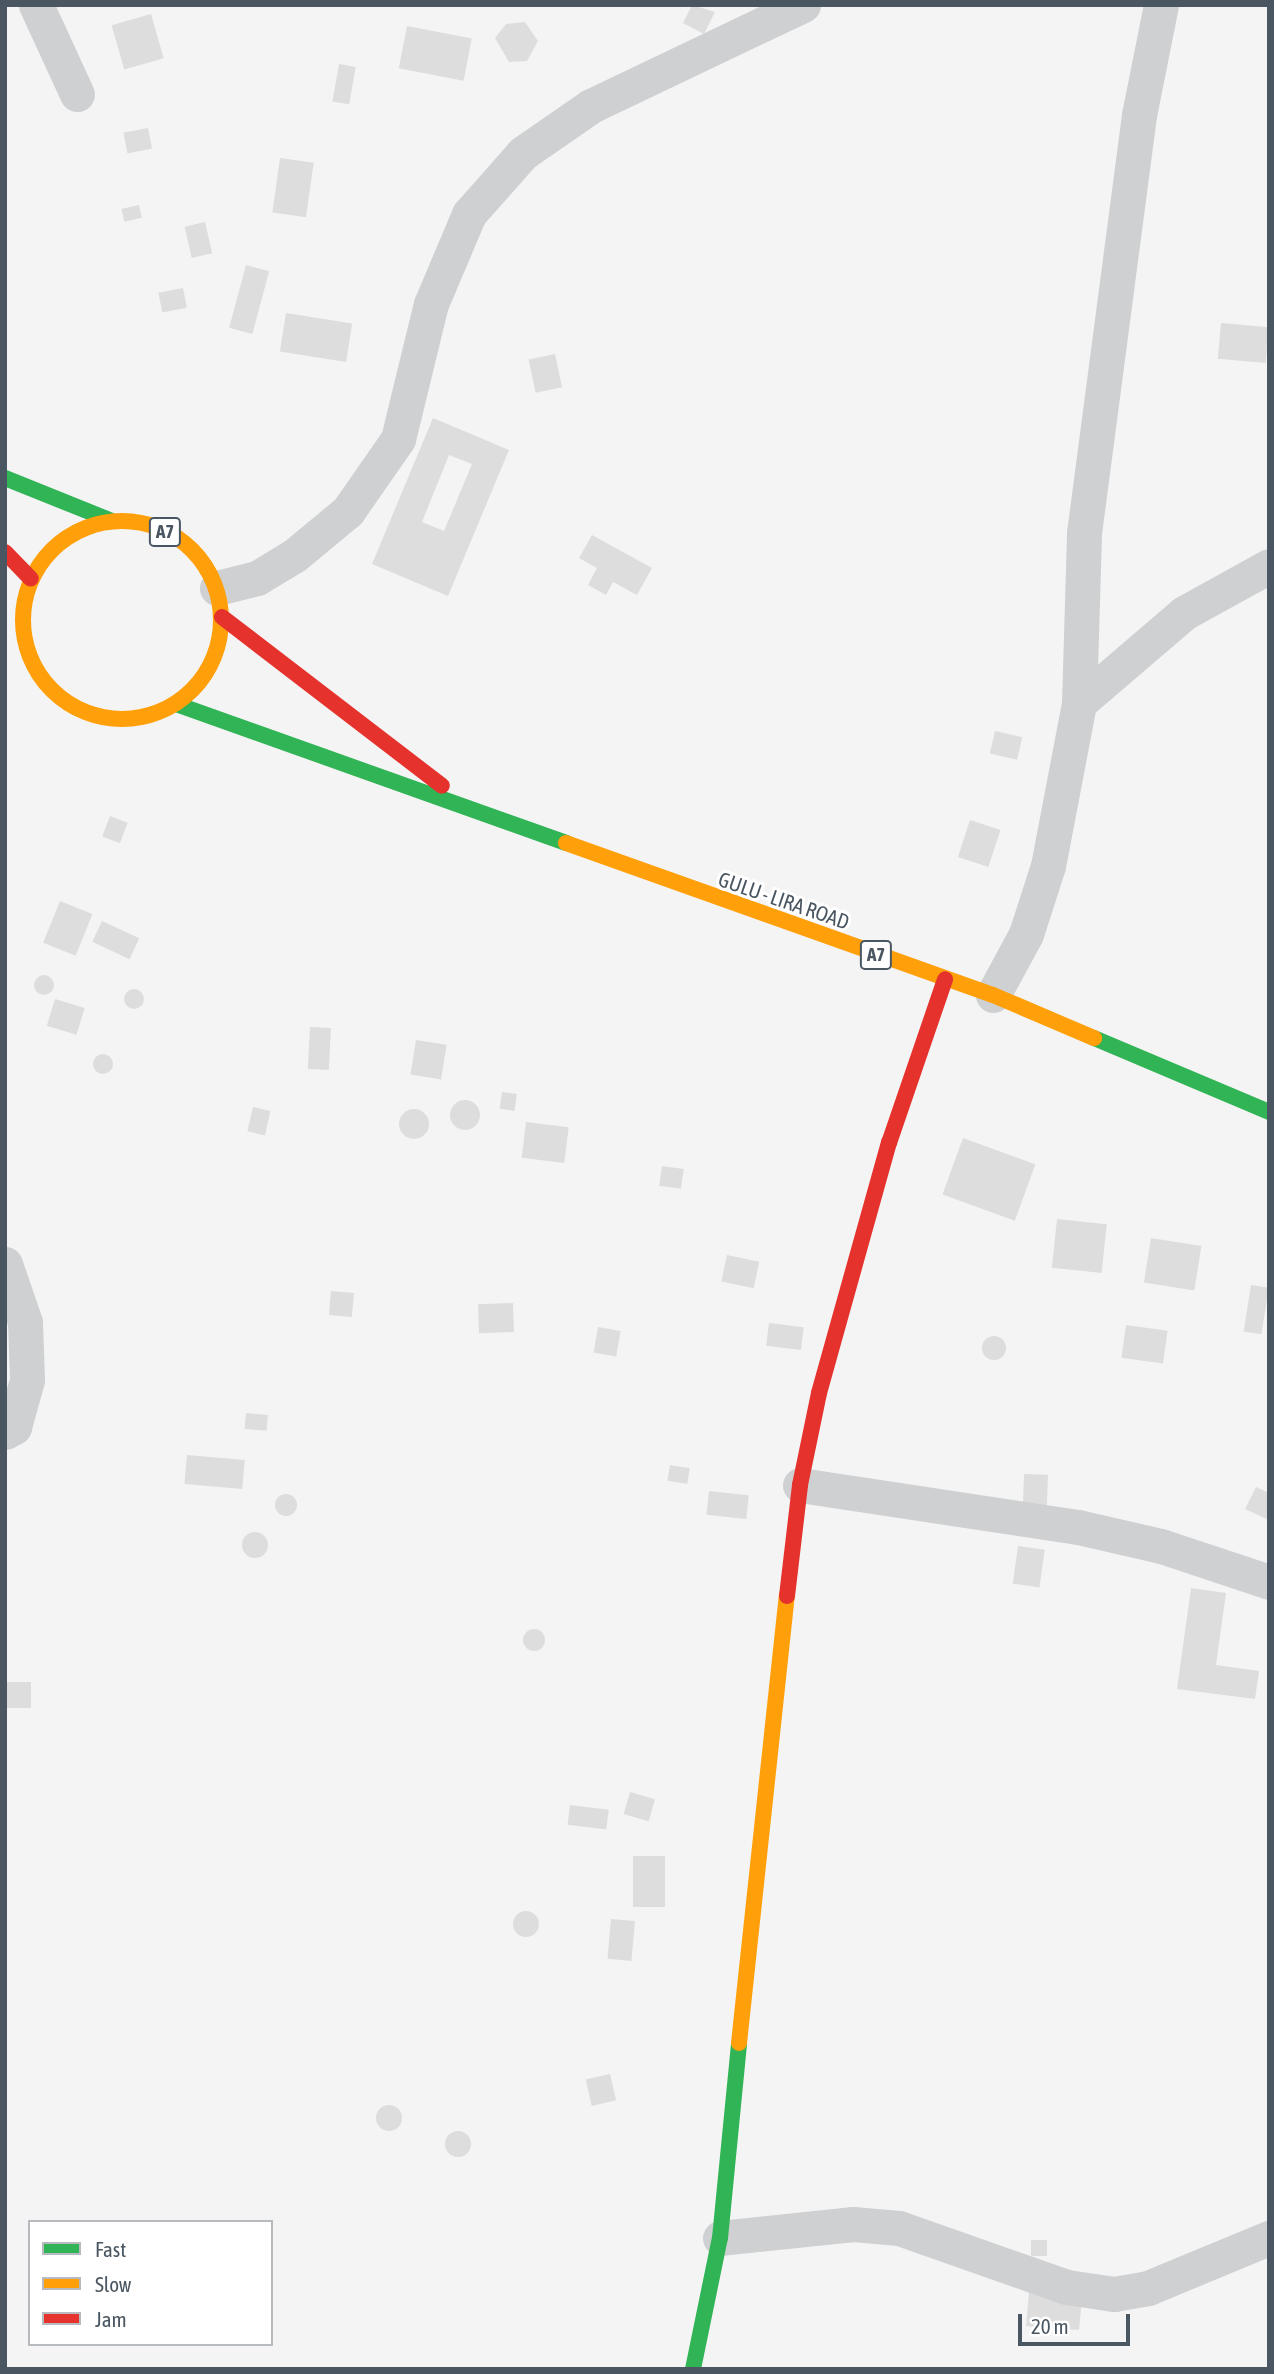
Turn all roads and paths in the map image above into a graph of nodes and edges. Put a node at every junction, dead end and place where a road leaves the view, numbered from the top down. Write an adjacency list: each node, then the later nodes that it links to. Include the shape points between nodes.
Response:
1 (36, 5): 4 (street)
2 (803, 5): 11 (street, via 591,106 523,153 469,214 431,304 398,439 348,511 295,555)
3 (1161, 5): 15 (street, via 1139,115 1084,533)
4 (76, 93)
5 (5, 478): 6 (main road)
6 (112, 522): 10 (main road, A7, via 78,531 50,551); 11 (main road, A7, via 145,524 176,536 201,559)
7 (5, 552): 10 (main road)
8 (1269, 566): 15 (street, via 1184,613)
9 (5, 584): 10 (main road)
10 (29, 584): 13 (main road, via 24,639)
11 (219, 602): 14 (main road, via 211,666); 16 (main road, A7)
12 (14, 654): 13 (main road)
13 (32, 663): 14 (main road, via 52,690 90,713 112,719 145,717)
14 (176, 704): 16 (main road, A7)
15 (1079, 704): 18 (street, via 1048,866 1026,933)
16 (477, 813): 17 (main road, GULU - LIRA ROAD / A7)
17 (945, 979): 18 (main road, GULU - LIRA ROAD / A7); 22 (main road, via 889,1143 819,1393)
18 (993, 995): 19 (main road, GULU - LIRA ROAD / A7)
19 (1269, 1112)
20 (5, 1264): 21 (street, via 25,1322 27,1380 14,1427)
21 (5, 1432)
22 (800, 1485): 23 (street, via 1078,1527 1161,1546); 24 (main road, via 768,1751)
23 (1269, 1582)
24 (720, 2238): 25 (street, via 853,2224 899,2228 1067,2287 1114,2294 1149,2288); 26 (main road)
25 (1269, 2238)
26 (693, 2369)

